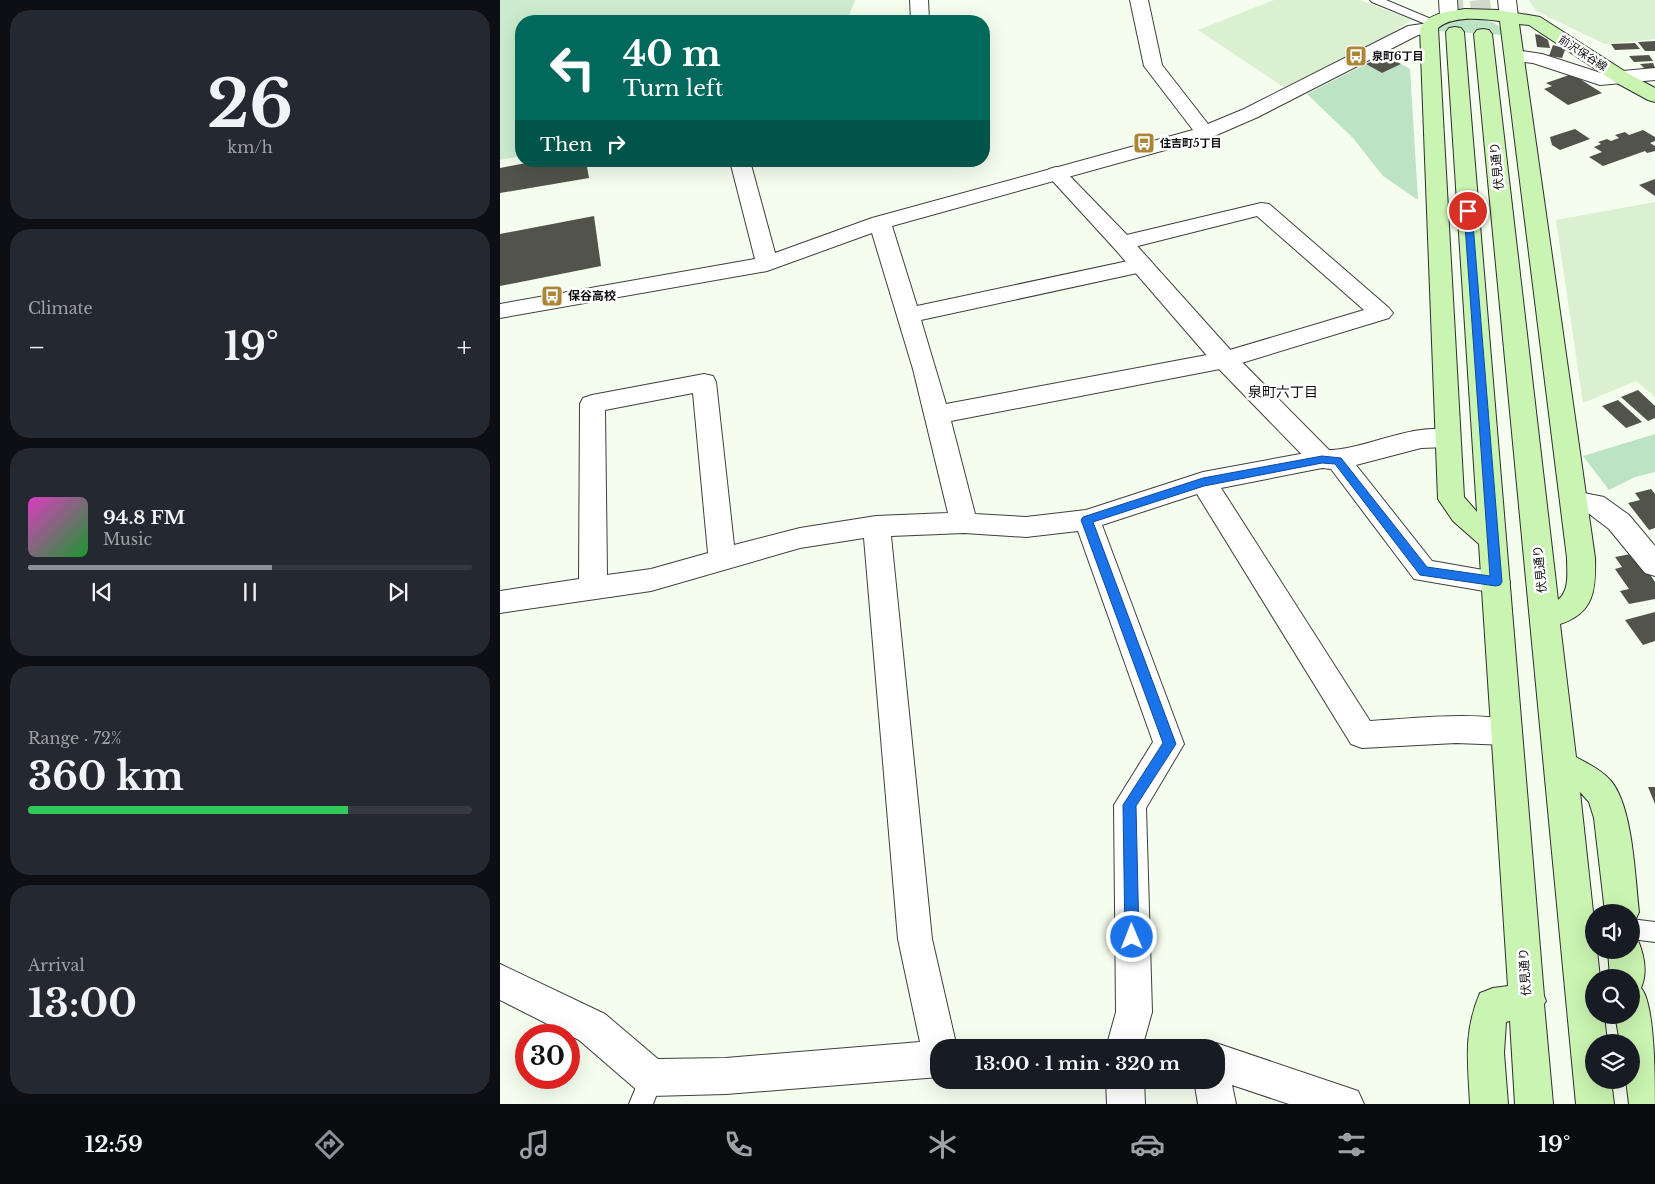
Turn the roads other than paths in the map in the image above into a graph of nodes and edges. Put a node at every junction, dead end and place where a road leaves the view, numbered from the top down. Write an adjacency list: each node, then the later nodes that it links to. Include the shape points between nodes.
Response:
1 (919, 0): 5 (street)
2 (1138, 0): 11 (street, via 1152,66)
3 (1376, 0): 6 (lane)
4 (1508, 9): 6 (main road, 前沢保谷線, via 1465,14); 7 (main road); 9 (main road, 前沢保谷線)
5 (920, 15)
6 (1449, 22): 11 (street, via 1414,30); 22 (main road); 29 (main road, 伏見通り); 35 (main road, 伏見通り)
7 (1515, 56): 9 (street, via 1535,58 1594,77); 25 (main road)
8 (1655, 74): 9 (street)
9 (1622, 78): 10 (main road, 前沢保谷線)
10 (1655, 96)
11 (1205, 133): 13 (street)
12 (742, 167): 16 (street)
13 (1056, 173): 14 (street); 15 (street)
14 (880, 223): 16 (street); 19 (street)
15 (1122, 243): 17 (street); 20 (street, via 1261,209 1380,313)
16 (767, 264): 18 (street)
17 (1142, 265): 19 (street); 20 (street)
18 (500, 311)
19 (908, 314): 21 (street)
20 (1225, 360): 21 (street); 23 (street)
21 (937, 415): 27 (street)
22 (1447, 438): 23 (street, via 1421,440); 29 (main road, via 1451,499 1462,514)
23 (1330, 460): 24 (street); 32 (street, via 1424,571)
24 (1203, 482): 26 (street); 36 (street, via 1362,735 1456,730)
25 (1573, 501): 31 (street, via 1595,504 1618,522); 35 (main road, via 1581,558 1580,595 1574,605)
26 (1086, 520): 27 (street, via 1026,527); 45 (street, via 1169,744 1130,805 1134,1012)
27 (964, 523): 28 (street)
28 (876, 526): 30 (street, via 800,538); 44 (street, via 915,939)
29 (1492, 540): 32 (main road, 伏見通り)
30 (722, 559): 33 (street, via 651,580); 33 (street, via 704,382 592,404)
31 (1655, 565)
32 (1496, 582): 36 (main road, 伏見通り)
33 (593, 589): 34 (street)
34 (500, 602)
35 (1546, 618): 37 (main road, 伏見通り)
36 (1507, 732): 42 (main road, 伏見通り)
37 (1561, 765): 38 (main road, via 1581,775 1601,793 1609,812); 57 (main road, 伏見通り)
38 (1621, 904)
39 (1640, 930): 40 (lane)
40 (1655, 932)
41 (500, 982): 50 (street, via 592,1027)
42 (1528, 1001): 55 (main road, via 1493,1006 1488,1014); 56 (main road, 伏見通り)
43 (1635, 1024): 51 (main road)
44 (937, 1039)
45 (1126, 1039)
46 (930, 1060): 50 (street, via 726,1076)
47 (1225, 1064): 54 (street)
48 (1125, 1089): 52 (street)
49 (1214, 1089): 53 (street)
50 (646, 1091)
51 (1649, 1091)
52 (1126, 1104)
53 (1217, 1104)
54 (1345, 1104)
55 (1489, 1104)
56 (1534, 1104)
57 (1595, 1104)

